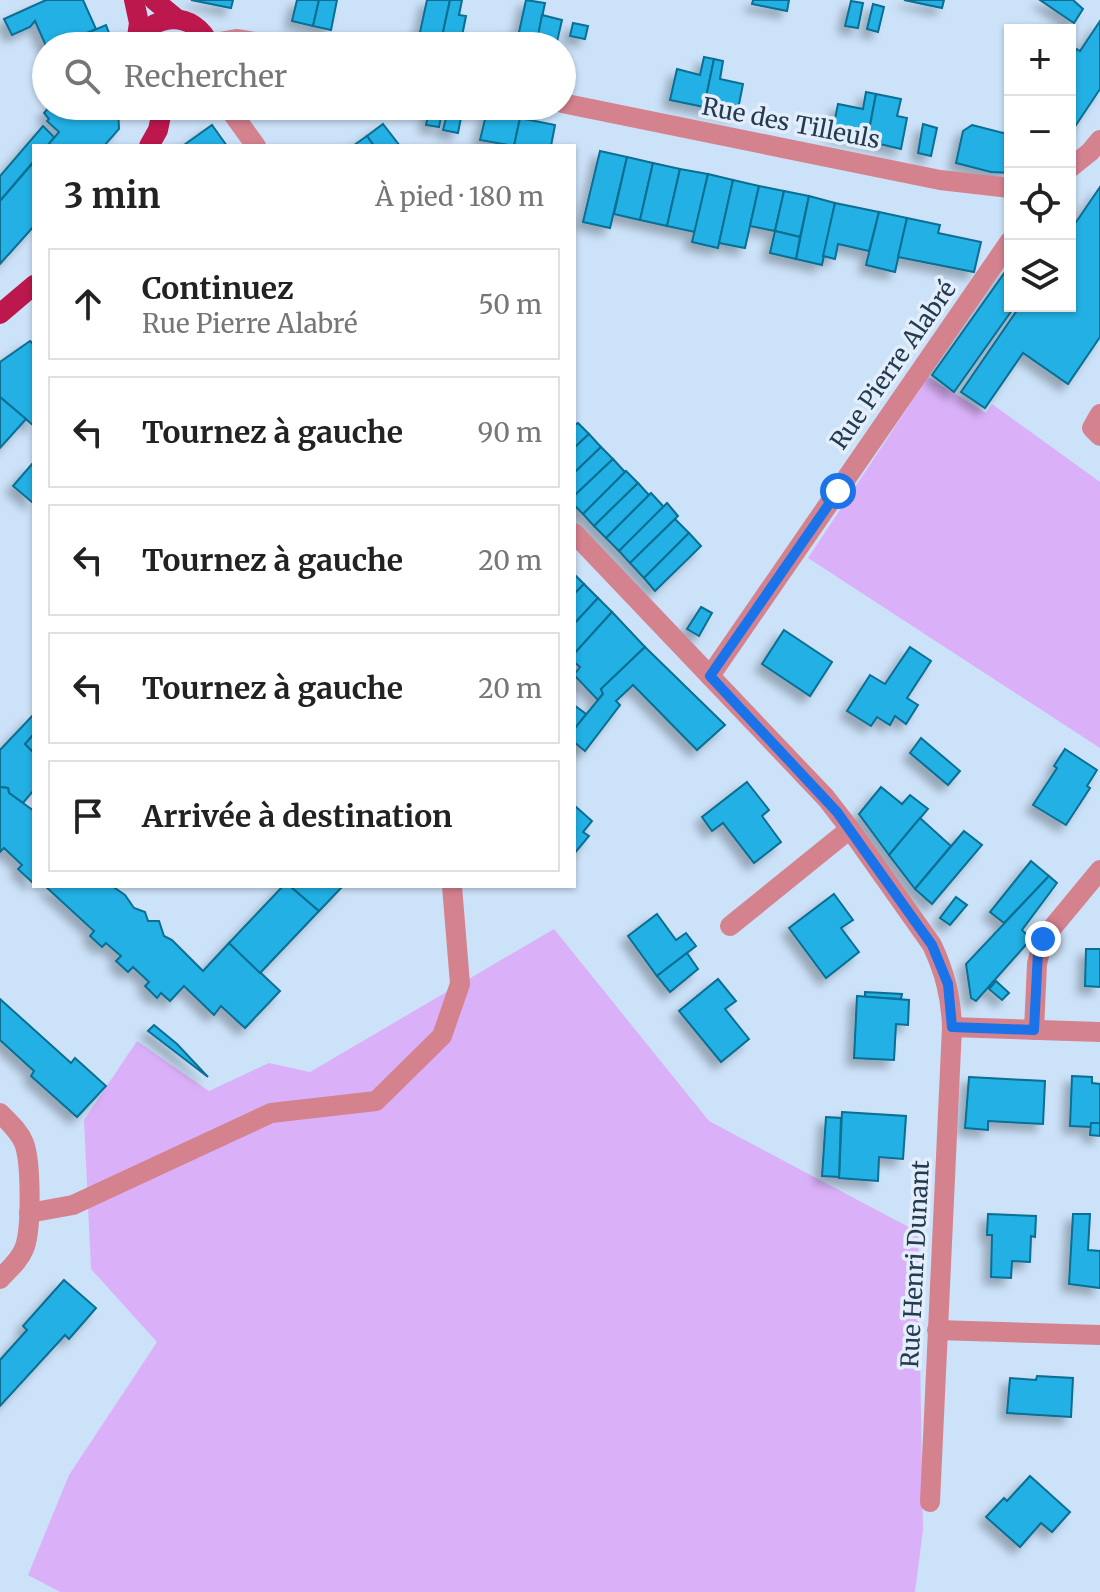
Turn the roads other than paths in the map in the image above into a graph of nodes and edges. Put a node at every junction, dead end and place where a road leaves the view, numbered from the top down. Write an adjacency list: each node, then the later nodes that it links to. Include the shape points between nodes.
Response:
1 (134, 0): 4 (main road)
2 (154, 0): 3 (main road)
3 (177, 19): 5 (main road, via 152,24); 6 (main road)
4 (138, 32)
5 (143, 32)
6 (199, 32)
7 (576, 106): 14 (street, Rue des Tilleuls, via 940,180)
8 (160, 120): 11 (main road)
9 (237, 120): 12 (street)
10 (1100, 140): 13 (street)
11 (150, 144)
12 (255, 144)
13 (1076, 165)
14 (1004, 187)
15 (1004, 250): 21 (street, Rue Pierre Alabré)
16 (32, 287): 17 (main road)
17 (0, 314)
18 (1100, 414): 19 (street, via 1092,428)
19 (1100, 436)
20 (576, 535): 21 (street, Rue Henri Dunant)
21 (710, 676): 22 (street, Rue Henri Dunant)
22 (850, 829): 25 (street); 26 (street, Rue Henri Dunant, via 937,956 948,984)
23 (1100, 870): 27 (street, via 1043,939)
24 (452, 888): 30 (street, via 460,984 442,1036 376,1101 271,1113 73,1205)
25 (730, 926)
26 (952, 1027): 27 (street); 32 (street, Rue Henri Dunant)
27 (1034, 1030): 28 (street)
28 (1100, 1032)
29 (0, 1113): 30 (street, via 25,1144)
30 (29, 1213): 31 (street, via 25,1247)
31 (0, 1279)
32 (937, 1330): 33 (street); 34 (street, Rue Henri Dunant)
33 (1100, 1335)
34 (930, 1502)

